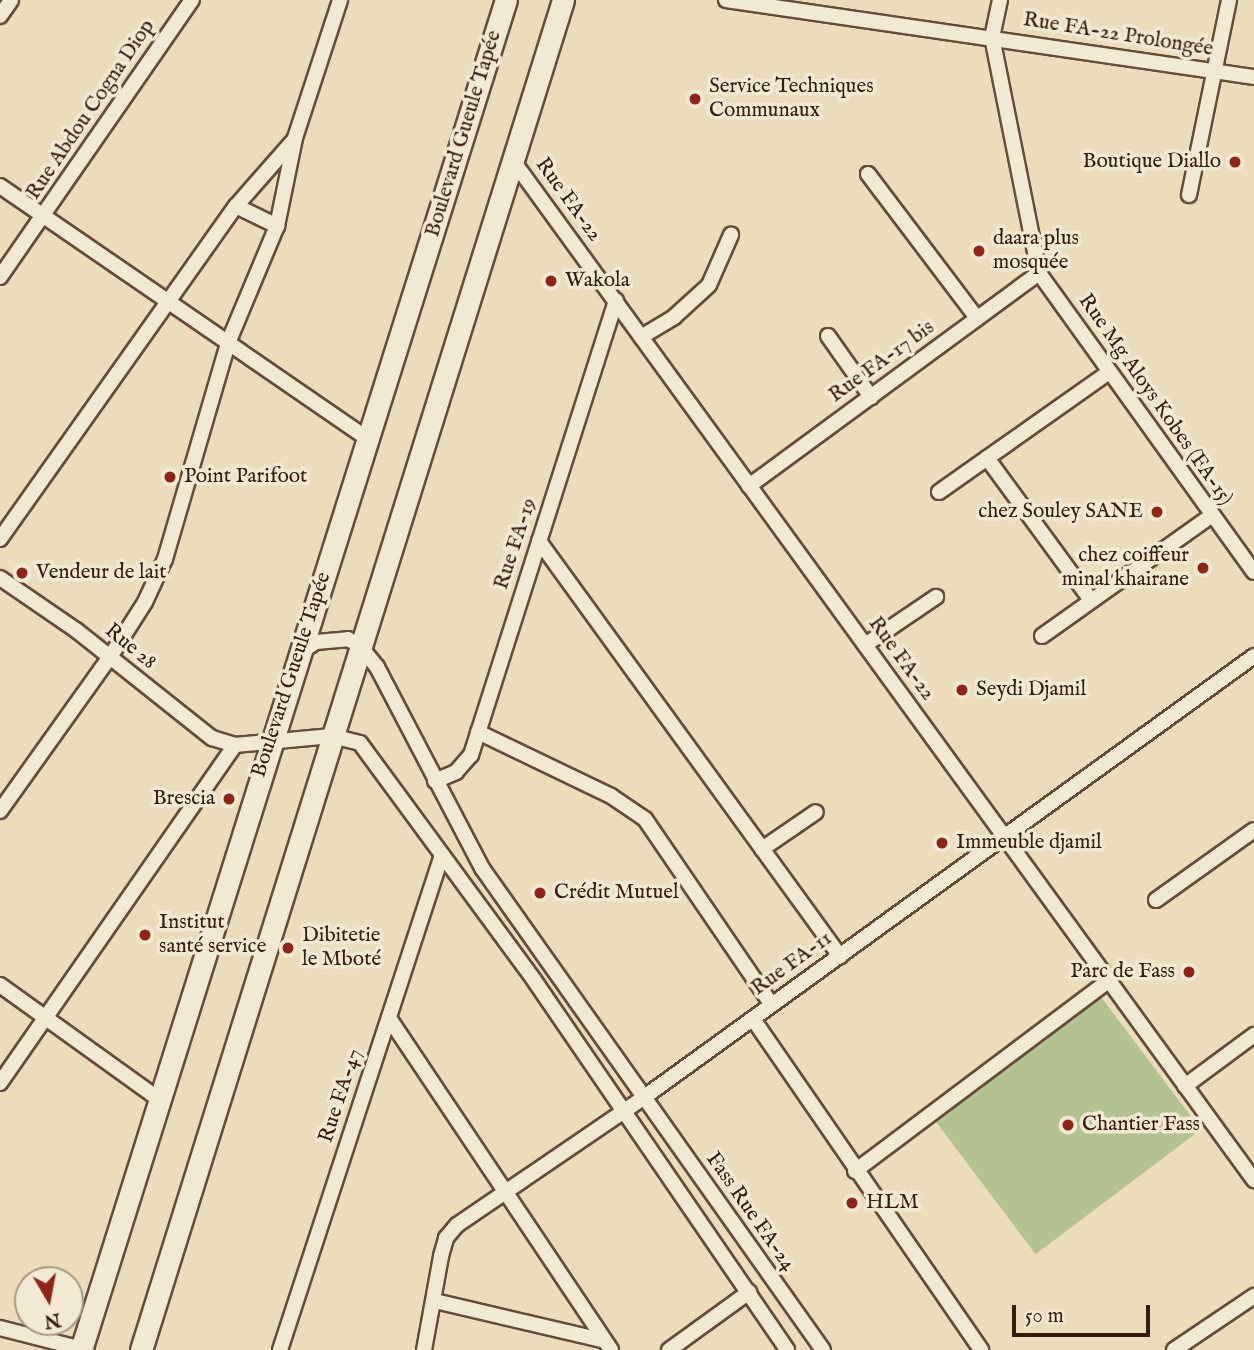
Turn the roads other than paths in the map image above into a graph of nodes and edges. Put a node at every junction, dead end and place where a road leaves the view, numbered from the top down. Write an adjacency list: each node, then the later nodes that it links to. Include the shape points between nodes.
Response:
1 (11, 0): 9 (street)
2 (192, 0): 19 (street, Rue Abdou Cogna Diop)
3 (340, 0): 13 (street)
4 (506, 0): 32 (street, Boulevard Gueule Tapée)
5 (563, 0): 14 (street)
6 (726, 0): 10 (street, Rue FA-22 Prolongée)
7 (1000, 0): 10 (street, Rue Mg Aloys Kobes (FA-15))
8 (1229, 0): 11 (street)
9 (0, 16)
10 (992, 37): 11 (street, Rue FA-22 Prolongée); 22 (street, Rue Mg Aloys Kobes (FA-15))
11 (1213, 71): 12 (street, Rue FA-22 Prolongée); 17 (street)
12 (1254, 77)
13 (295, 138): 18 (street); 20 (street)
14 (514, 162): 24 (street, Rue FA-22); 45 (street)
15 (868, 174): 26 (street)
16 (0, 186): 19 (street)
17 (1189, 195)
18 (236, 206): 20 (street); 25 (street)
19 (45, 216): 23 (street, Rue Abdou Cogna Diop); 25 (street)
20 (277, 226): 29 (street)
21 (731, 235): 28 (street, via 709,285 674,317)
22 (1039, 273): 26 (street, Rue FA-17 bis); 30 (street, Rue Mg Aloys Kobes (FA-15))
23 (0, 277)
24 (615, 301): 28 (street, Rue FA-22); 38 (street, Rue FA-19)
25 (171, 303): 29 (street); 37 (street)
26 (977, 318): 31 (street, Rue FA-17 bis)
27 (828, 336): 31 (street)
28 (641, 337): 34 (street, Rue FA-22)
29 (228, 343): 32 (street); 48 (street, via 165,559 145,602)
30 (1109, 372): 33 (street); 36 (street, Rue Mg Aloys Kobes (FA-15))
31 (871, 397): 34 (street, Rue FA-17 bis)
32 (368, 439): 46 (street, Boulevard Gueule Tapée)
33 (987, 458): 35 (street); 42 (street)
34 (749, 485): 44 (street, Rue FA-22)
35 (939, 492)
36 (1211, 516): 39 (street, Rue Mg Aloys Kobes (FA-15)); 42 (street)
37 (0, 539)
38 (539, 541): 49 (street, Rue FA-19); 58 (street)
39 (1254, 572)
40 (0, 578): 48 (street, Rue 28)
41 (936, 597): 44 (street)
42 (1091, 600): 43 (street)
43 (1042, 636)
44 (865, 645): 57 (street, Rue FA-22)
45 (360, 646): 46 (street, via 332,639); 50 (street); 53 (street, Fass Rue FA-24, via 390,689)
46 (299, 653): 51 (street, Boulevard Gueule Tapée)
47 (1254, 656): 57 (street, Rue FA-11)
48 (110, 657): 52 (street, Rue 28, via 212,738); 54 (street)
49 (478, 732): 53 (street, Rue FA-19, via 467,762); 64 (street, via 611,796 645,819)
50 (332, 736): 51 (street); 59 (street, via 348,737 370,753); 83 (street)
51 (272, 741): 52 (street); 72 (street, Boulevard Gueule Tapée)
52 (235, 745): 65 (street)
53 (435, 781): 71 (street, Fass Rue FA-24, via 482,868)
54 (0, 811)
55 (816, 811): 58 (street)
56 (1254, 830): 60 (street)
57 (1004, 836): 61 (street, Rue FA-11); 62 (street, Rue FA-22)
58 (762, 849): 61 (street)
59 (442, 855): 66 (street, Rue FA-47); 73 (street)
60 (1156, 900)
61 (840, 956): 64 (street, Rue FA-11)
62 (1109, 980): 70 (street, Rue FA-22); 74 (street)
63 (0, 985): 65 (street)
64 (772, 1005): 67 (street, Rue FA-11)
65 (46, 1017): 69 (street); 72 (street)
66 (389, 1017): 76 (street); 84 (street, Rue FA-47)
67 (753, 1019): 71 (street, Rue FA-11); 74 (street)
68 (1254, 1035): 70 (street)
69 (0, 1083)
70 (1185, 1086): 75 (street, Rue FA-22)
71 (643, 1098): 73 (street, Rue FA-11); 88 (street, Fass Rue FA-24)
72 (160, 1100): 82 (street, Boulevard Gueule Tapée)
73 (623, 1111): 76 (street, Rue FA-11); 77 (street)
74 (855, 1171): 89 (street)
75 (1254, 1180)
76 (507, 1192): 79 (street, Rue FA-11, via 457,1225 446,1238); 81 (street)
77 (748, 1292): 86 (street); 87 (street)
78 (1254, 1296): 90 (street)
79 (435, 1301): 81 (street); 85 (street, Rue FA-11)
80 (0, 1328): 82 (street)
81 (606, 1345)
82 (83, 1350)
83 (141, 1350)
84 (280, 1350)
85 (424, 1350)
86 (669, 1350)
87 (787, 1350)
88 (823, 1350)
89 (981, 1350)
90 (1174, 1350)

